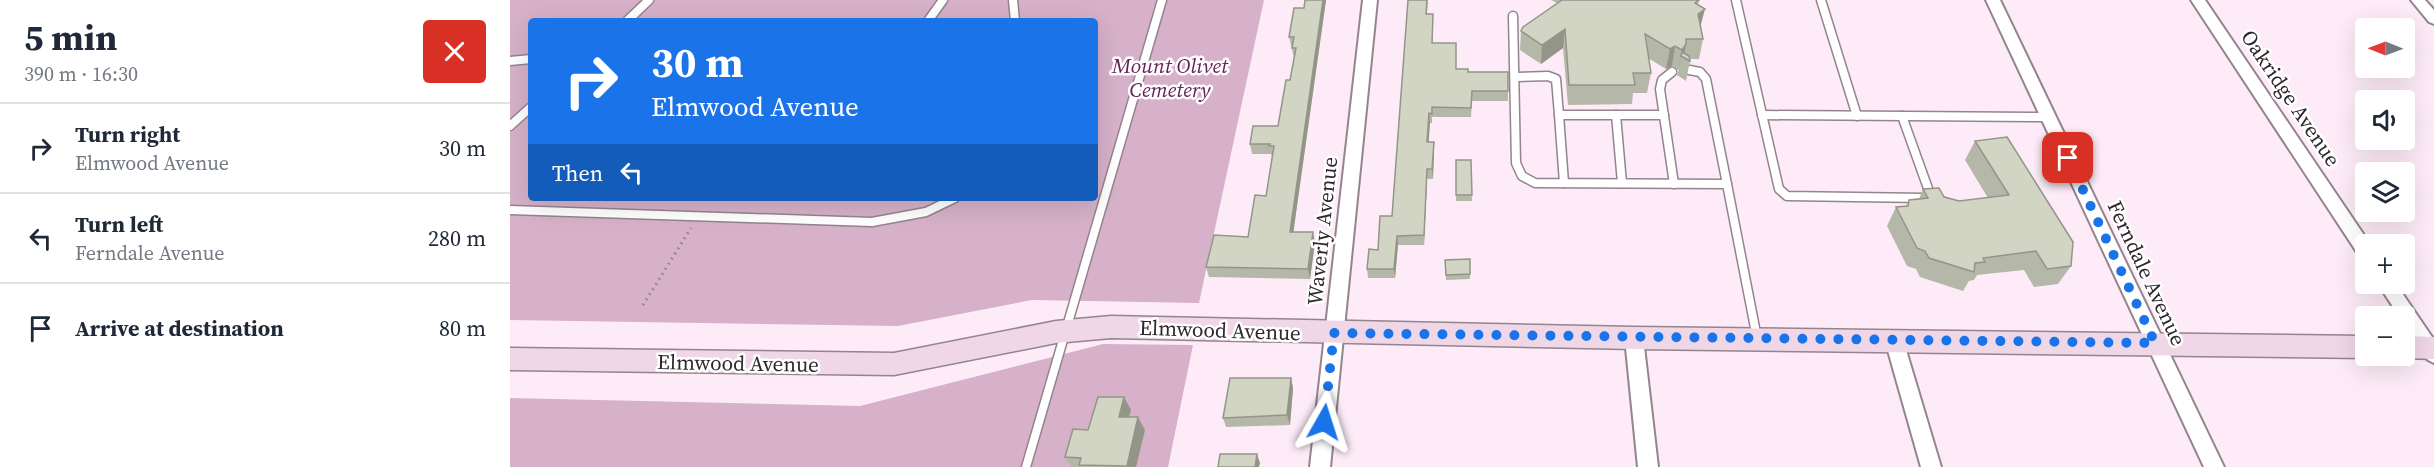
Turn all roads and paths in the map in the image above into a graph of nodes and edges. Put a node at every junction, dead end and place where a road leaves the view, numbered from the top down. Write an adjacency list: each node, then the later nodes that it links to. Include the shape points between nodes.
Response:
1 (649, 0): 12 (lane)
2 (943, 0): 13 (lane)
3 (1013, 0): 14 (lane)
4 (1162, 0): 40 (lane)
5 (1370, 0): 41 (street, Waverly Avenue)
6 (1736, 0): 25 (lane)
7 (1821, 0): 26 (lane)
8 (1993, 0): 28 (street, Ferndale Avenue)
9 (2198, 0): 37 (street, Oakridge Avenue)
10 (2418, 0): 15 (street)
11 (1513, 16): 20 (lane)
12 (630, 18)
13 (930, 18)
14 (1015, 18)
15 (2434, 19)
16 (528, 59): 17 (lane)
17 (510, 61)
18 (1684, 69): 33 (lane, via 1700,72 1706,80)
19 (1671, 72): 24 (lane, via 1662,80 1660,89)
20 (1515, 77): 22 (lane, via 1556,79); 30 (lane, via 1518,173 1535,183)
21 (528, 110): 29 (lane)
22 (1559, 115): 23 (lane); 30 (lane)
23 (1616, 115): 24 (lane); 31 (lane)
24 (1664, 115): 32 (lane)
25 (1762, 115): 26 (lane); 27 (lane, via 1779,189 1787,196 1924,198 1930,194)
26 (1857, 116): 27 (lane)
27 (1902, 116): 28 (lane)
28 (2049, 117): 45 (street, Ferndale Avenue)
29 (510, 126)
30 (1564, 183): 31 (lane)
31 (1622, 183): 32 (lane)
32 (1674, 184): 33 (lane)
33 (1727, 184): 43 (lane)
34 (951, 201): 36 (lane, via 912,216 872,222)
35 (510, 210): 36 (lane)
36 (698, 216): 39 (path)
37 (2355, 236)
38 (2393, 294): 47 (street)
39 (643, 306)
40 (1066, 329): 41 (street, Elmwood Avenue); 48 (street, Elmwood Avenue, via 894,364); 49 (lane)
41 (1334, 333): 42 (street, Elmwood Avenue); 50 (street, Waverly Avenue)
42 (1634, 338): 43 (street, Elmwood Avenue); 51 (street)
43 (1757, 338): 44 (street, Elmwood Avenue)
44 (1894, 340): 45 (street, Elmwood Avenue); 52 (street)
45 (2155, 343): 46 (street, Elmwood Avenue); 53 (street, Ferndale Avenue)
46 (2355, 347)
47 (2426, 349)
48 (510, 359)
49 (1026, 467)
50 (1320, 467)
51 (1648, 467)
52 (1930, 467)
53 (2214, 467)

